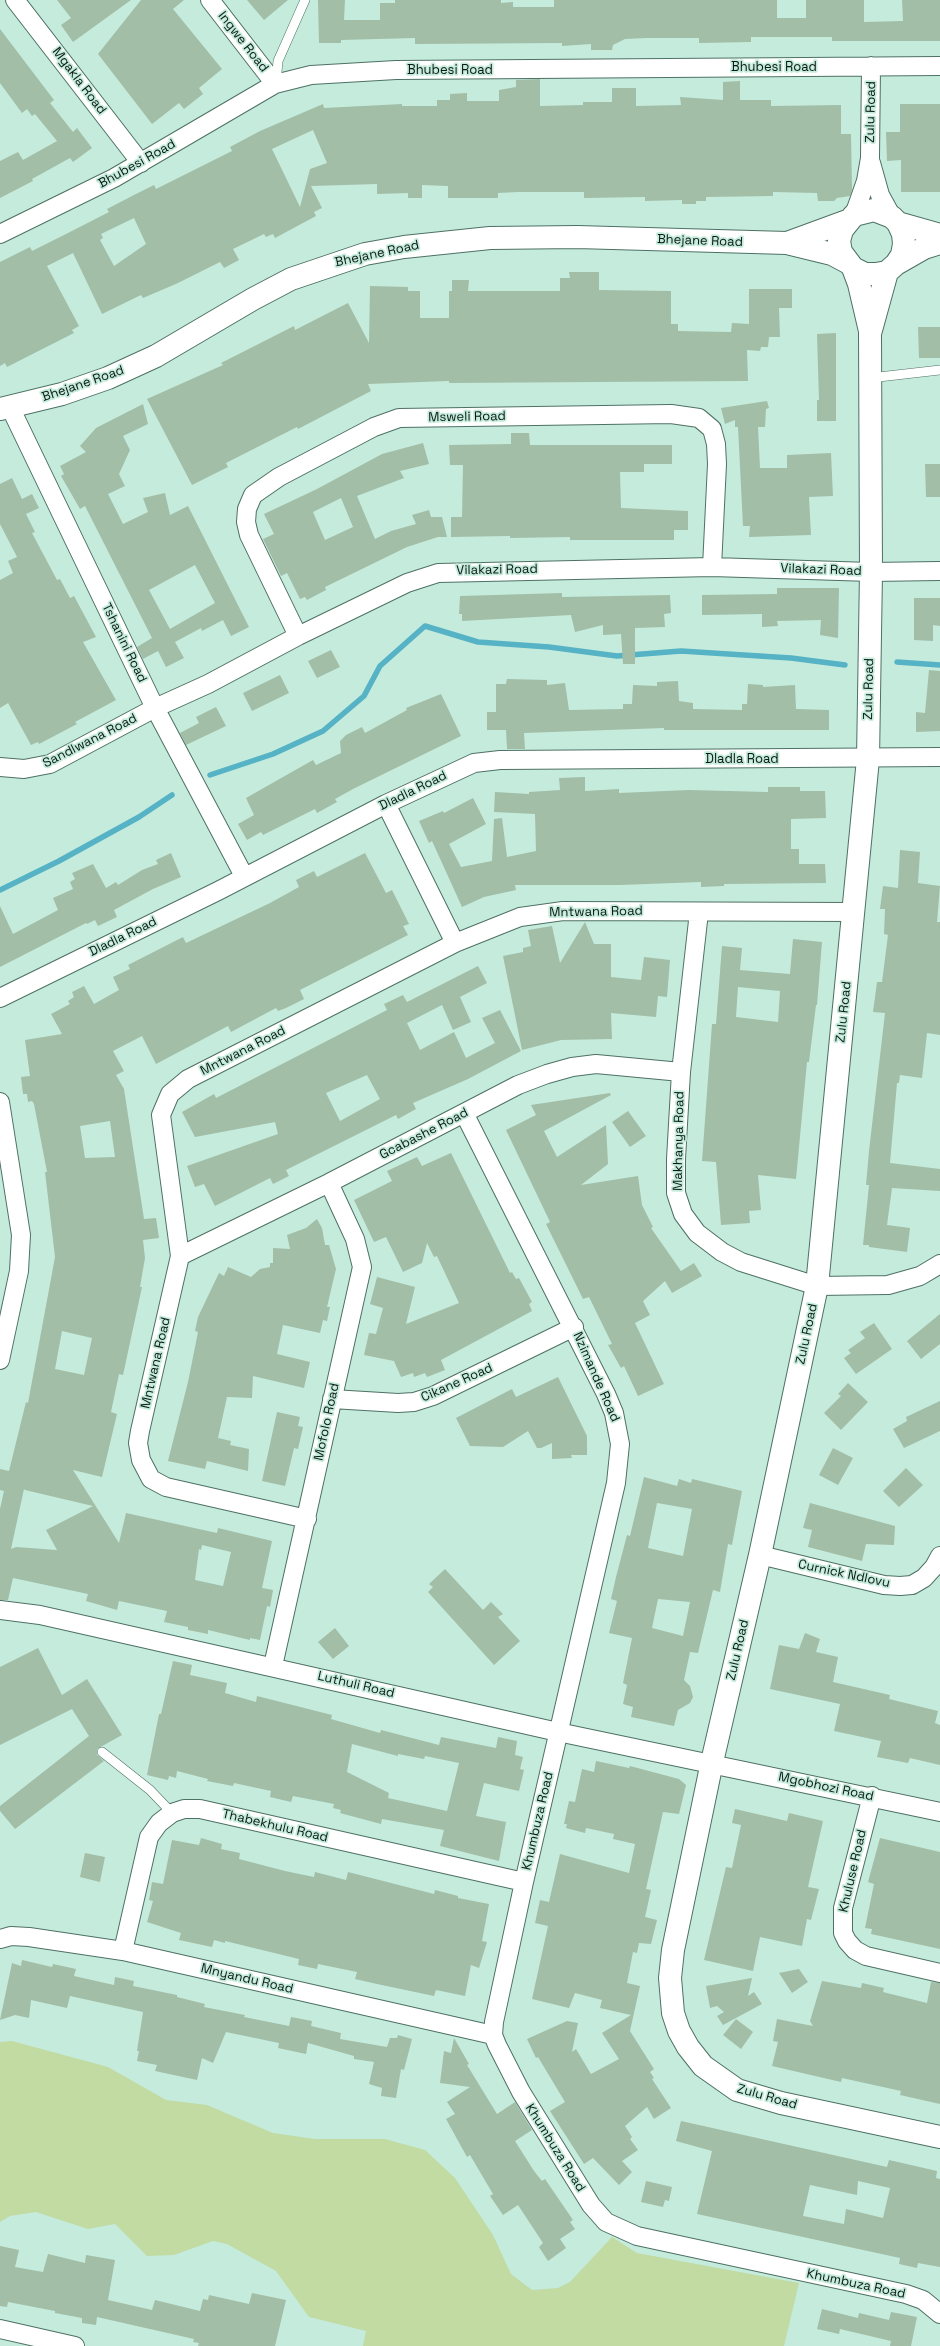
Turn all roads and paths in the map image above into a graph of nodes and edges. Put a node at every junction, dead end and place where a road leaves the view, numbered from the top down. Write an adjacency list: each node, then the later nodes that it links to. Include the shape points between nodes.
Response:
1 (16, 0): 8 (street, Mgakla Road)
2 (210, 0): 6 (street, Ingwe Road)
3 (305, 0): 6 (lane, via 278,61)
4 (871, 66): 5 (street, Bhubesi Road); 6 (street, Bhubesi Road, via 396,70 311,75); 7 (street, Zulu Road)
5 (940, 66)
6 (275, 84): 8 (street, Bhubesi Road)
7 (870, 158): 9 (street, Zulu Road, via 866,180); 10 (street, Zulu Road, via 880,195)
8 (141, 163): 11 (street, Bhubesi Road)
9 (851, 218): 10 (street, via 874,210); 13 (street, Bhejane Road); 15 (street, via 842,230 839,241 841,252)
10 (895, 220): 12 (street); 16 (street, via 903,234 904,244 902,255)
11 (0, 234)
12 (940, 235)
13 (787, 243): 15 (street, Bhejane Road, via 832,254); 20 (street, Bhejane Road, via 577,237 490,238 436,242 365,254 291,279 156,356 108,378)
14 (940, 243): 16 (street, via 924,248)
15 (850, 265): 16 (street, via 865,274); 17 (street, Zulu Road, via 859,284)
16 (891, 268): 17 (street, Zulu Road)
17 (870, 331): 19 (street, Zulu Road)
18 (940, 370): 19 (lane)
19 (870, 378): 23 (street, Zulu Road)
20 (5, 408): 25 (street, Tshanini Road)
21 (712, 566): 23 (street, Vilakazi Road); 24 (street, Vilakazi Road, via 438,573 407,583); 24 (street, Msweli Road, via 716,444 712,428 698,418 671,414 399,418 374,427 279,477 253,495 247,509 249,536)
22 (940, 571): 23 (street, Vilakazi Road)
23 (871, 572): 27 (street, Zulu Road)
24 (298, 636): 25 (street, Vilakazi Road, via 208,684)
25 (155, 708): 28 (street, Sandlwana Road, via 50,764 24,769); 30 (street, Tshanini Road)
26 (940, 757): 27 (street, Dladla Road)
27 (868, 759): 29 (street, Dladla Road, via 483,761 464,767); 32 (street, Zulu Road)
28 (0, 767)
29 (386, 804): 30 (street, Dladla Road); 33 (street)
30 (244, 876): 34 (street, Dladla Road)
31 (699, 912): 32 (street, Mntwana Road); 33 (street, Mntwana Road, via 548,912 502,923); 35 (street, Makhanya Road)
32 (854, 912): 41 (street, Zulu Road)
33 (455, 943): 39 (street, Mntwana Road, via 188,1079 170,1094 161,1115)
34 (0, 998)
35 (681, 1072): 37 (street, Gcabashe Road, via 596,1064 572,1067 518,1085); 41 (street, Makhanya Road, via 676,1193 683,1214 697,1233 722,1252 741,1262)
36 (0, 1102): 43 (street, via 21,1234 20,1271)
37 (464, 1113): 38 (street, Gcabashe Road); 42 (street, Nzimande Road)
38 (329, 1183): 39 (street, Gcabashe Road); 44 (street, Mofolo Road, via 355,1239 362,1267)
39 (180, 1256): 45 (street, Mntwana Road, via 140,1431 139,1452 145,1470 157,1483 183,1492)
40 (940, 1264): 41 (street, via 920,1276 888,1285)
41 (817, 1286): 46 (street, Zulu Road)
42 (574, 1328): 44 (street, Cikane Road, via 433,1396 414,1402); 50 (street, Nzimande Road, via 614,1413 620,1444 616,1483)
43 (0, 1360)
44 (332, 1399): 45 (street, Mofolo Road)
45 (307, 1519): 49 (street, Mofolo Road)
46 (760, 1555): 47 (street, Curnick Ndlovu, via 884,1585 900,1586 912,1585 924,1578); 52 (street, Zulu Road)
47 (940, 1556)
48 (0, 1610): 49 (street, Luthuli Road, via 40,1615)
49 (273, 1666): 50 (street, Luthuli Road)
50 (558, 1732): 52 (street, Luthuli Road); 56 (street, Khumbuza Road)
51 (102, 1752): 55 (lane, via 150,1790)
52 (712, 1762): 53 (street, Mgobhozi Road); 61 (street, Zulu Road, via 673,1950 670,1978 673,2013 678,2031 703,2066 737,2090 781,2103)
53 (872, 1796): 54 (street, Mgobhozi Road); 59 (street, Khuluse Road, via 844,1908 843,1933 846,1942 866,1956)
54 (940, 1812)
55 (172, 1813): 56 (street, Thabekhulu Road, via 184,1809 200,1809); 58 (street, via 149,1837)
56 (524, 1882): 60 (street, Khumbuza Road)
57 (0, 1939): 58 (street, Mnyandu Road, via 11,1936 29,1937)
58 (123, 1951): 60 (street, Mnyandu Road)
59 (940, 1973)
60 (493, 2035): 62 (street, Khumbuza Road, via 521,2092 590,2205 606,2222 637,2236 906,2294 923,2300)
61 (940, 2137)
62 (940, 2314)
63 (0, 2329): 64 (street)
64 (75, 2346)

